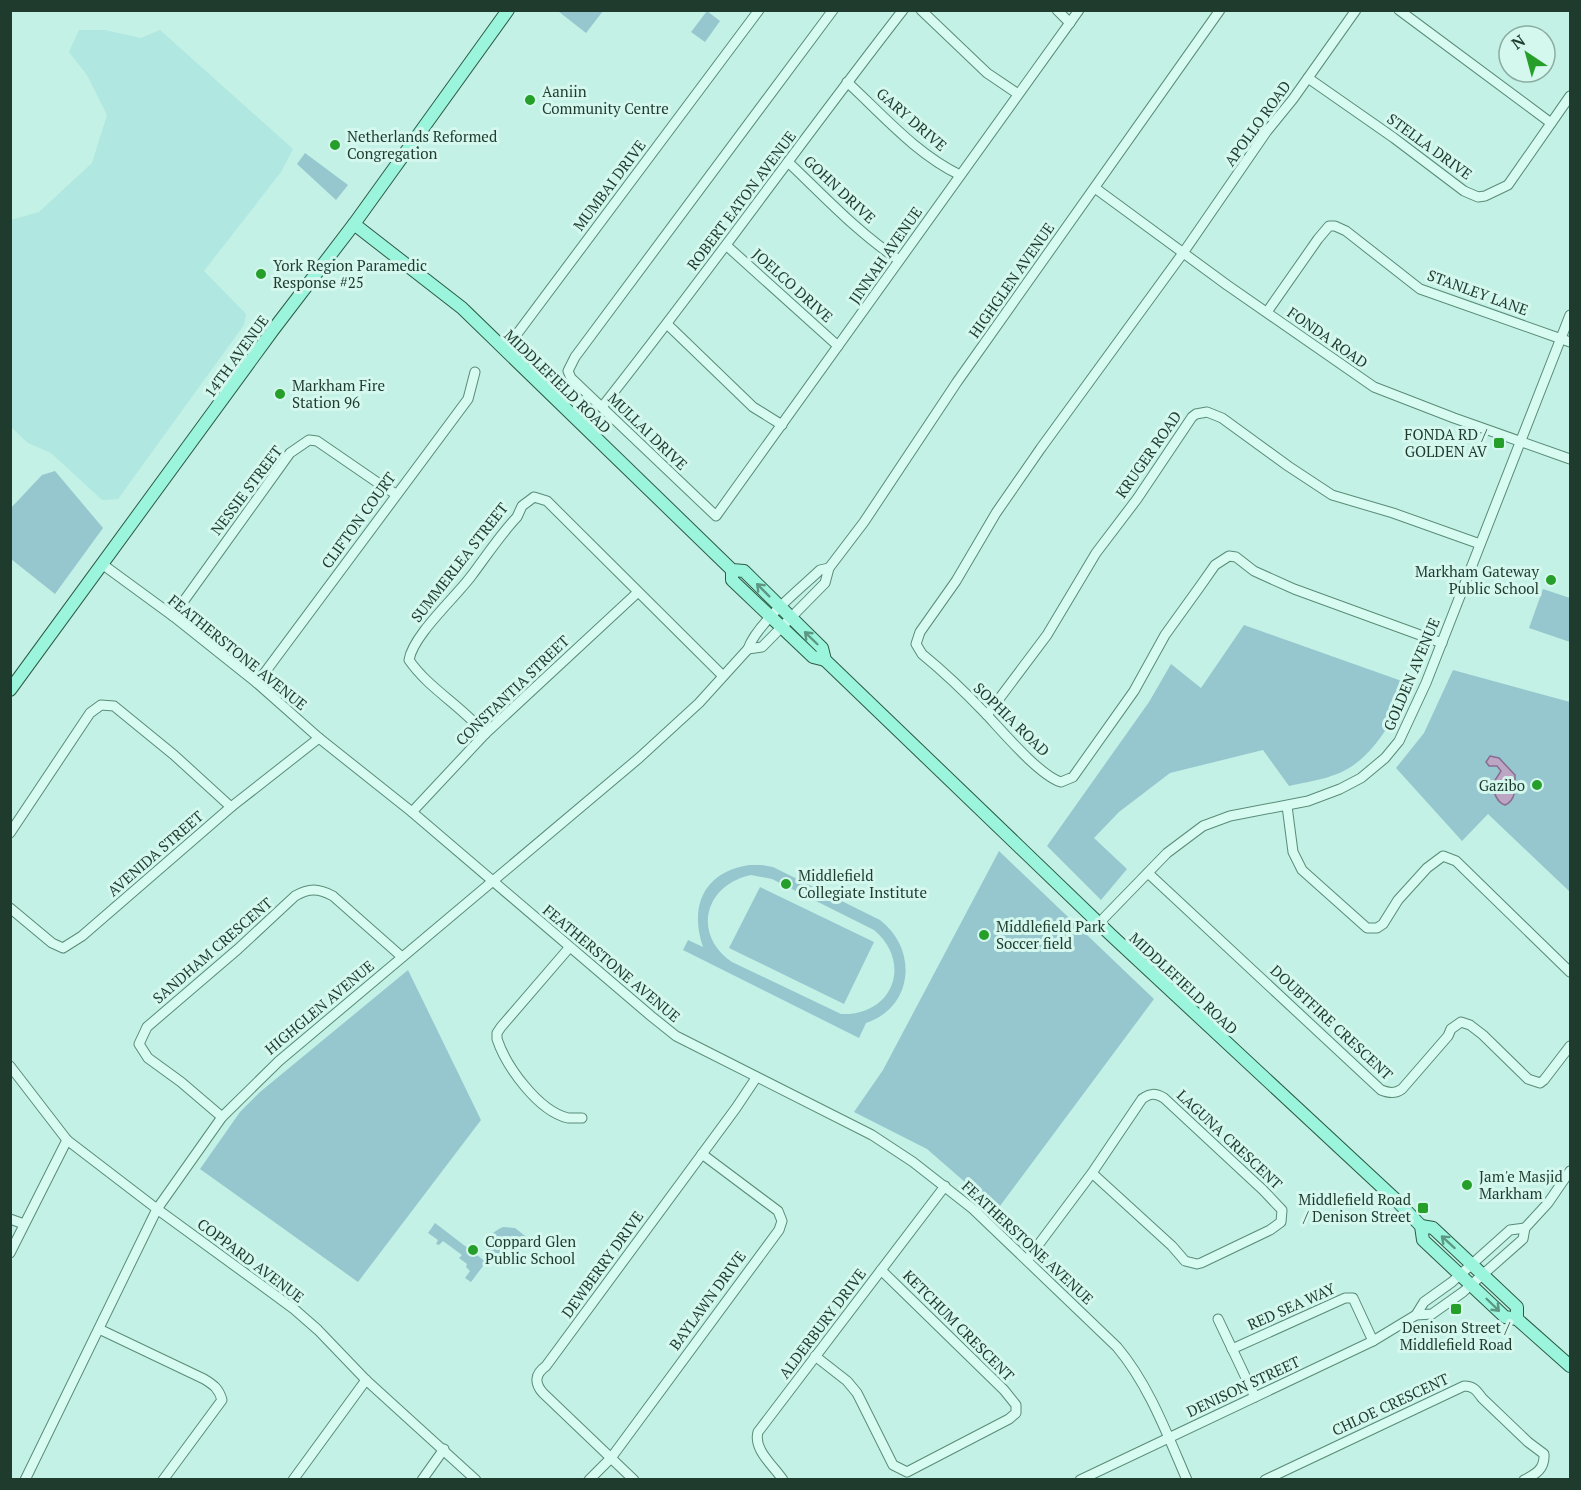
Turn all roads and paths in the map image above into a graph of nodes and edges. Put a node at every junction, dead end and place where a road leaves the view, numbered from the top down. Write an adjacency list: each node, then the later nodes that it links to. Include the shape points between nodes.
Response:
1 (508, 10): 20 (main road, 14TH AVENUE)
2 (759, 10): 29 (street, MUMBAI DRIVE)
3 (833, 10): 31 (street, MULLAI DRIVE, via 581,348 568,371)
4 (903, 10): 13 (street, ROBERT EATON AVENUE)
5 (921, 10): 14 (street, via 987,73)
6 (1056, 10): 11 (street)
7 (1079, 10): 11 (street, JINNAH AVENUE)
8 (1220, 10): 19 (street, HIGHGLEN AVENUE)
9 (1356, 10): 12 (street, APOLLO ROAD)
10 (1400, 10): 16 (street)
11 (1070, 23): 14 (street, JINNAH AVENUE)
12 (1308, 78): 16 (street, STELLA DRIVE, via 1464,191 1478,197 1508,185); 22 (street, APOLLO ROAD)
13 (847, 82): 17 (street, ROBERT EATON AVENUE); 18 (street, GARY DRIVE, via 914,144)
14 (1018, 94): 18 (street, JINNAH AVENUE)
15 (1570, 96): 16 (street, STELLA DRIVE)
16 (1551, 123)
17 (788, 162): 21 (street, ROBERT EATON AVENUE); 23 (street, GOHN DRIVE, via 849,220)
18 (960, 175): 23 (street, JINNAH AVENUE)
19 (1095, 188): 22 (street, FONDA ROAD); 39 (street, HIGHGLEN AVENUE)
20 (354, 224): 29 (main road, MIDDLEFIELD ROAD, via 462,308); 38 (main road, 14TH AVENUE)
21 (727, 246): 26 (street, ROBERT EATON AVENUE); 28 (street, JOELCO DRIVE)
22 (1183, 253): 24 (street, FONDA ROAD); 53 (street, SOPHIA ROAD, via 1002,504 917,637 922,654)
23 (899, 260): 28 (street, JINNAH AVENUE)
24 (1267, 312): 27 (street, STANLEY LANE, via 1318,239 1329,226 1335,226 1420,289); 33 (street, FONDA ROAD, via 1374,387)
25 (1570, 315): 27 (street, GOLDEN AVENUE)
26 (668, 324): 31 (street, ROBERT EATON AVENUE); 32 (street, via 753,407)
27 (1566, 341): 33 (street, GOLDEN AVENUE)
28 (838, 346): 32 (street, JINNAH AVENUE)
29 (505, 350): 40 (main road, MIDDLEFIELD ROAD)
30 (475, 372): 35 (street, CLIFTON COURT, via 468,399)
31 (602, 407): 36 (street, MULLAI DRIVE)
32 (782, 425): 36 (street, JINNAH AVENUE)
33 (1521, 441): 34 (street, FONDA ROAD); 37 (street, GOLDEN AVENUE)
34 (1570, 459)
35 (396, 494): 43 (street, NESSIE STREET, via 317,441 309,440 276,471); 51 (street, CLIFTON COURT)
36 (716, 516)
37 (1480, 544): 47 (street, GOLDEN AVENUE); 53 (street, KRUGER ROAD, via 1332,495 1222,418 1207,412 1196,414 1096,553 1047,635)
38 (102, 564): 43 (street, FEATHERSTONE AVENUE); 52 (main road, 14TH AVENUE)
39 (829, 568): 42 (street, HIGHGLEN AVENUE, via 820,570); 45 (street, HIGHGLEN AVENUE, via 825,583)
40 (732, 570): 42 (main road, MIDDLEFIELD ROAD, one-way to 40, via 744,571); 44 (main road, MIDDLEFIELD ROAD, via 732,580)
41 (637, 593): 50 (street, SUMMERLEA STREET); 54 (street, CONSTANTIA STREET); 54 (street, SUMMERLEA STREET, via 547,501 534,497 522,506 410,653 409,660 424,680)
42 (781, 608): 44 (street, HIGHGLEN AVENUE); 45 (main road, MIDDLEFIELD ROAD)
43 (173, 616): 51 (street, FEATHERSTONE AVENUE)
44 (771, 618): 46 (main road, MIDDLEFIELD ROAD); 48 (street, HIGHGLEN AVENUE, via 752,639)
45 (791, 619): 46 (street, HIGHGLEN AVENUE); 49 (main road, MIDDLEFIELD ROAD, one-way to 45, via 822,648)
46 (782, 628): 48 (street, HIGHGLEN AVENUE, via 762,647); 49 (main road, MIDDLEFIELD ROAD, via 813,657)
47 (1442, 643): 53 (street, SOPHIA ROAD, via 1294,590 1229,556 1215,565 1166,635 1134,692 1073,777 1058,781 1046,774); 56 (street, GOLDEN AVENUE, via 1399,741 1385,758 1340,789)
48 (748, 650): 50 (street, HIGHGLEN AVENUE)
49 (825, 660): 63 (main road, MIDDLEFIELD ROAD)
50 (723, 676): 61 (street, HIGHGLEN AVENUE, via 639,758)
51 (257, 683): 55 (street, FEATHERSTONE AVENUE)
52 (10, 690)
53 (987, 715)
54 (484, 734): 58 (street, CONSTANTIA STREET)
55 (319, 738): 57 (street, AVENIDA STREET); 58 (street, FEATHERSTONE AVENUE)
56 (1287, 806): 60 (street, GOLDEN AVENUE, via 1230,816 1203,826); 66 (street, via 1293,852 1302,870 1367,928 1383,924 1398,900 1443,856 1456,861)
57 (231, 807): 59 (street, via 114,706 101,705 90,714); 62 (street, AVENIDA STREET, via 82,936 63,948)
58 (412, 812): 61 (street, FEATHERSTONE AVENUE)
59 (10, 833)
60 (1148, 873): 63 (street, GOLDEN AVENUE); 67 (street, DOUBTFIRE CRESCENT, via 1388,1093 1402,1089 1461,1022 1483,1035 1534,1082 1544,1080)
61 (493, 880): 64 (street, FEATHERSTONE AVENUE); 65 (street, HIGHGLEN AVENUE)
62 (10, 908)
63 (1099, 923): 80 (main road, MIDDLEFIELD ROAD)
64 (569, 948): 69 (street, FEATHERSTONE AVENUE, via 676,1035); 71 (street, via 501,1027 497,1039 512,1070 532,1096 567,1118)
65 (402, 957): 70 (street, HIGHGLEN AVENUE, via 279,1061); 70 (street, SANDHAM CRESCENT, via 333,896 319,890 305,891 147,1027 139,1044 148,1058)
66 (1570, 972)
67 (1570, 1046)
68 (10, 1065): 72 (street, COPPARD AVENUE)
69 (756, 1078): 73 (street, DEWBERRY DRIVE); 76 (street, FEATHERSTONE AVENUE, via 872,1135)
70 (222, 1117): 77 (street, HIGHGLEN AVENUE)
71 (582, 1118)
72 (68, 1140): 77 (street, COPPARD AVENUE); 79 (street)
73 (702, 1154): 101 (street, DEWBERRY DRIVE, via 536,1379 543,1393); 101 (street, BAYLAWN DRIVE, via 778,1211 782,1221)
74 (1570, 1171): 81 (street, DENISON STREET)
75 (1092, 1173): 75 (street, LAGUNA CRESCENT, via 1185,1262 1202,1263 1281,1222 1282,1210 1276,1203 1156,1094 1142,1100); 83 (street, LAGUNA CRESCENT)
76 (945, 1186): 83 (street, FEATHERSTONE AVENUE); 85 (street, ALDERBURY DRIVE)
77 (157, 1209): 92 (street, HIGHGLEN AVENUE); 97 (street, COPPARD AVENUE, via 294,1309)
78 (10, 1219): 79 (street)
79 (24, 1224): 82 (street)
80 (1421, 1226): 84 (main road, MIDDLEFIELD ROAD, one-way to 80, via 1433,1228); 87 (main road, MIDDLEFIELD ROAD, via 1423,1240)
81 (1525, 1228): 84 (street, DENISON STREET, via 1510,1230); 86 (street, DENISON STREET, via 1523,1239)
82 (10, 1253)
83 (1027, 1260): 99 (street, FEATHERSTONE AVENUE, via 1132,1365)
84 (1472, 1264): 86 (main road, MIDDLEFIELD ROAD); 87 (street, DENISON STREET)
85 (881, 1270): 95 (street, ALDERBURY DRIVE); 95 (street, KETCHUM CRESCENT, via 1004,1390 1016,1405 1016,1413 907,1472 893,1465 857,1393)
86 (1483, 1274): 88 (street, DENISON STREET); 91 (main road, MIDDLEFIELD ROAD, via 1517,1307)
87 (1460, 1275): 88 (main road, MIDDLEFIELD ROAD); 89 (street, DENISON STREET, via 1424,1302)
88 (1471, 1285): 89 (street, DENISON STREET, via 1432,1314); 91 (main road, MIDDLEFIELD ROAD, one-way to 91, via 1505,1317)
89 (1416, 1315): 93 (street, DENISON STREET)
90 (1218, 1319): 94 (street)
91 (1517, 1319): 96 (main road, MIDDLEFIELD ROAD)
92 (99, 1329): 102 (street, HIGHGLEN AVENUE); 103 (street, via 204,1379 220,1393 222,1400)
93 (1373, 1341): 94 (street, RED SEA WAY, via 1353,1298 1345,1298); 98 (street, DENISON STREET)
94 (1232, 1349): 98 (street)
95 (815, 1356): 109 (street, ALDERBURY DRIVE, via 756,1438 759,1450)
96 (1570, 1366)
97 (366, 1380): 100 (street, COPPARD AVENUE); 104 (street)
98 (1255, 1397): 99 (street, DENISON STREET)
99 (1168, 1437): 110 (street, DENISON STREET); 111 (street, FEATHERSTONE AVENUE)
100 (444, 1449): 105 (street); 106 (street, COPPARD AVENUE)
101 (611, 1458): 107 (street, BAYLAWN DRIVE); 108 (street)
102 (25, 1479)
103 (163, 1479)
104 (293, 1479)
105 (422, 1479)
106 (476, 1479)
107 (590, 1479)
108 (634, 1479)
109 (783, 1479)
110 (1080, 1479)
111 (1187, 1479)
112 (1265, 1479): 113 (street, CHLOE CRESCENT, via 1470,1386 1544,1454 1541,1470)
113 (1524, 1479)

